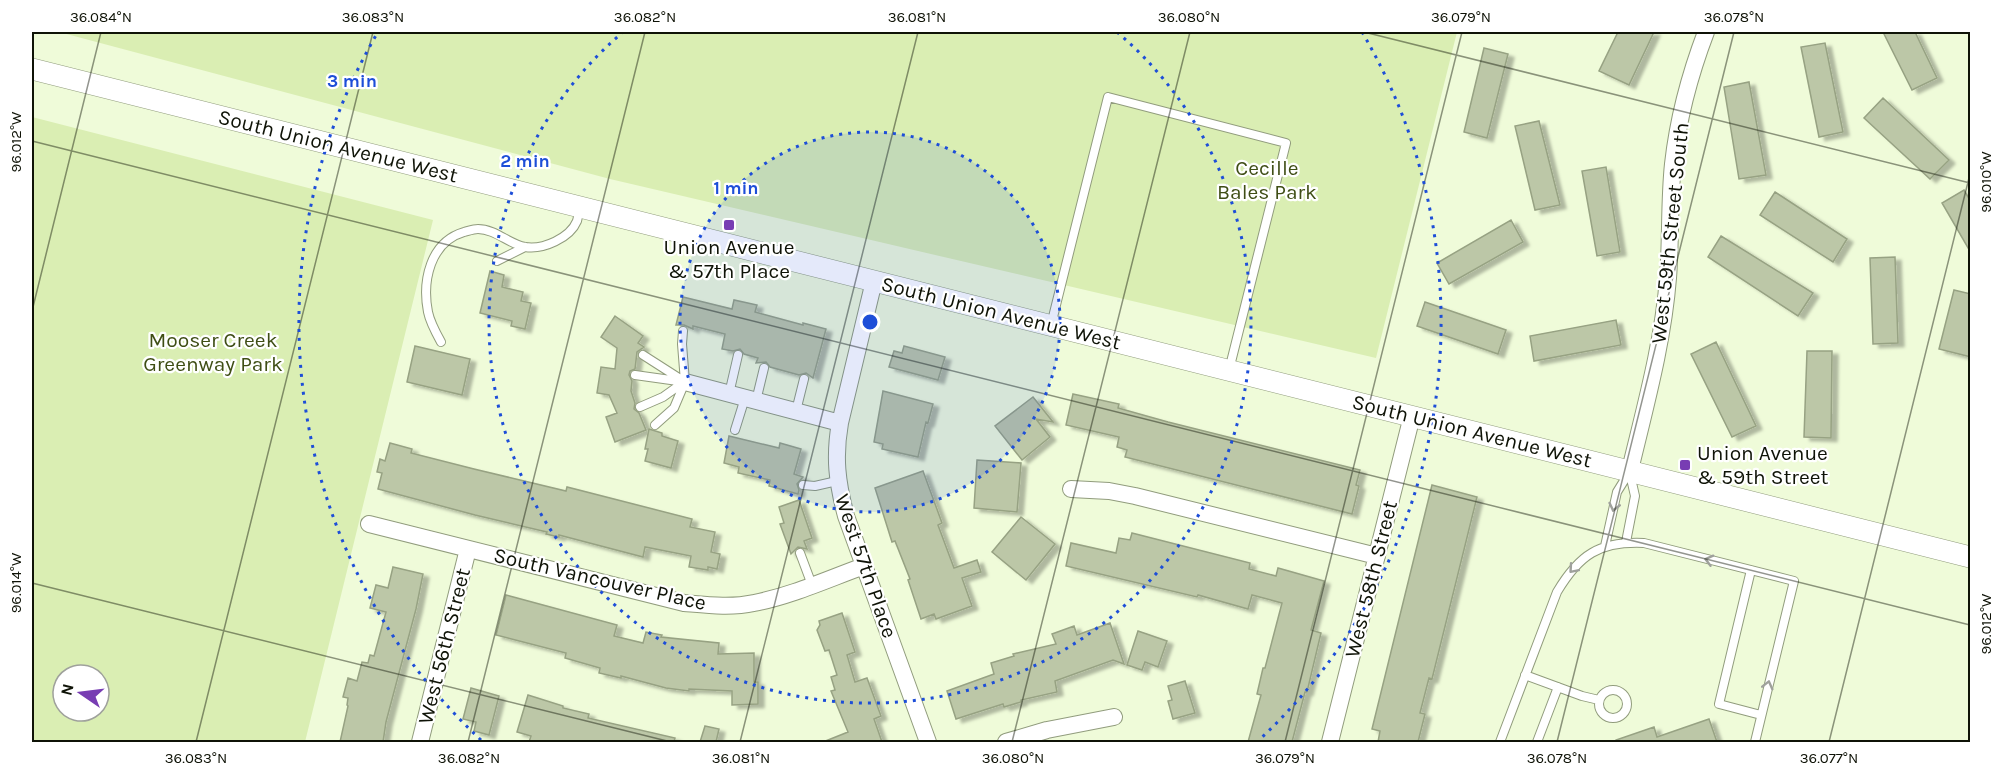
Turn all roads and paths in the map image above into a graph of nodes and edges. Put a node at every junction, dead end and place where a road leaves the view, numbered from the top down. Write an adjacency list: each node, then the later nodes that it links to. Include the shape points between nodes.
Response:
1 (1706, 32): 24 (street, West 59th Street South, via 1679,127 1661,332)
2 (32, 69): 3 (street, South Union Avenue West)
3 (580, 207): 4 (lane, via 576,223 561,238 542,246); 6 (street, South Union Avenue West)
4 (525, 247): 5 (lane); 9 (lane, via 478,229 452,236 439,248 426,284 428,314)
5 (497, 261)
6 (874, 281): 7 (street, South Union Avenue West); 21 (street, West 57th Place)
7 (1051, 326): 13 (street, South Union Avenue West); 13 (lane, via 1108,97 1286,143)
8 (683, 331): 16 (lane)
9 (441, 342)
10 (643, 355): 16 (lane)
11 (738, 355): 17 (lane)
12 (764, 368): 17 (lane)
13 (1229, 370): 20 (street, South Union Avenue West)
14 (635, 375): 16 (lane)
15 (804, 379): 19 (lane)
16 (685, 382): 17 (street); 18 (lane, via 663,398); 22 (lane, via 674,408)
17 (743, 397): 19 (street); 23 (lane)
18 (640, 407)
19 (796, 411): 21 (street)
20 (1412, 416): 24 (street, South Union Avenue West); 33 (street, West 58th Street)
21 (840, 423): 25 (street, West 57th Place)
22 (655, 425)
23 (735, 430)
24 (1630, 470): 29 (lane, via 1635,496); 30 (lane, one-way to 30, via 1617,492); 34 (street, South Union Avenue West)
25 (837, 481): 26 (lane); 35 (street, West 57th Place)
26 (803, 485)
27 (1071, 489): 33 (street, via 1135,496)
28 (369, 524): 31 (street, South Vancouver Place)
29 (1626, 542): 30 (lane); 36 (lane, one-way to 29)
30 (1605, 546): 38 (lane, one-way to 38, via 1582,559 1565,578)
31 (468, 549): 37 (street, South Vancouver Place, via 684,603 753,603); 43 (street, West 56th Street)
32 (800, 553): 37 (lane)
33 (1377, 556): 46 (street, West 58th Street)
34 (1971, 557)
35 (864, 566): 37 (street, South Vancouver Place); 44 (street, West 57th Place)
36 (1751, 570): 41 (lane, via 1719,705); 41 (lane, one-way to 36, via 1794,581)
37 (812, 585)
38 (1525, 675): 39 (lane); 47 (lane)
39 (1558, 687): 40 (lane); 48 (lane)
40 (1599, 700)
41 (1761, 715): 49 (lane)
42 (1114, 717): 45 (street)
43 (420, 742)
44 (928, 742)
45 (1006, 742)
46 (1330, 742)
47 (1500, 742)
48 (1537, 742)
49 (1755, 742)

